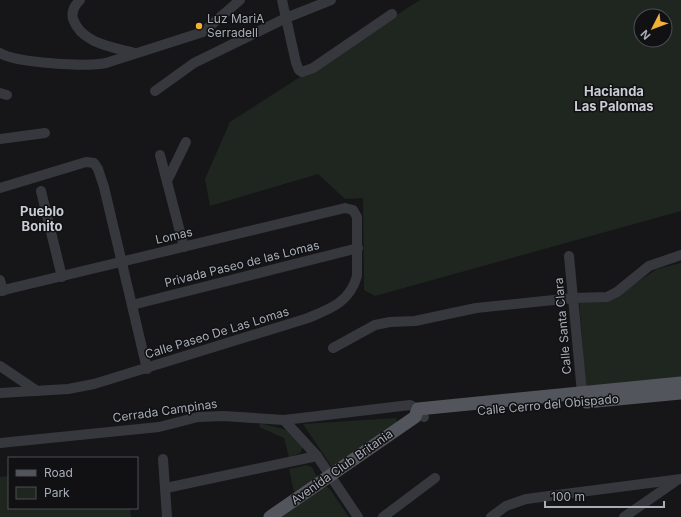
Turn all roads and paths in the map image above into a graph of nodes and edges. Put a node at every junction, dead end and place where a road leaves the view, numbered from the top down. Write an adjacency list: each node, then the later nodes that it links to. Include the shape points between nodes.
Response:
1 (80, 0): 8 (street, via 75,5 72,15 76,28 83,35 94,42)
2 (240, 0): 8 (street, via 202,32)
3 (282, 0): 6 (street)
4 (331, 0): 6 (street)
5 (392, 14): 6 (street, via 313,68 302,72 296,63)
6 (286, 18): 9 (street, via 194,63)
7 (0, 53): 8 (street, via 18,59 94,66)
8 (135, 53)
9 (155, 91)
10 (45, 133): 11 (street)
11 (0, 139)
12 (186, 142): 14 (street)
13 (160, 155): 14 (street)
14 (167, 181): 18 (street)
15 (0, 188): 22 (street, via 86,162 94,163 104,187)
16 (41, 191): 23 (street)
17 (353, 210): 18 (street, Lomas, via 345,208); 19 (street, Calle Paseo De Las Lomas, via 357,217)
18 (184, 247): 22 (street, Lomas)
19 (358, 248): 27 (street, Privada Paseo de las Lomas); 30 (street, Calle Paseo De Las Lomas, via 357,276 354,285 341,302 331,308 308,318)
20 (681, 255): 26 (street, via 649,266 617,292 606,297)
21 (569, 256): 26 (street, Calle Santa Clara)
22 (122, 261): 23 (street, Lomas); 27 (street)
23 (62, 277): 25 (street, Lomas)
24 (0, 280): 25 (street)
25 (1, 291)
26 (573, 298): 28 (street, via 476,308 403,323 376,324); 34 (street, Calle Santa Clara)
27 (132, 305): 30 (street)
28 (333, 348)
29 (0, 366): 32 (street)
30 (147, 369): 32 (street, Calle Paseo De Las Lomas, via 81,387)
31 (681, 383): 34 (main road, Calle Cerro del Obispado)
32 (36, 391): 33 (street, Calle Paseo De Las Lomas)
33 (0, 393)
34 (582, 393): 36 (main road, Calle Cerro del Obispado)
35 (681, 393): 36 (main road, Calle Cerro del Obispado)
36 (419, 414): 37 (street, Calle Cerro del Obispado, via 410,405); 41 (main road, Avenida Club Britania)
37 (284, 420): 38 (street, Cerrada Campinas, via 198,417 159,427); 39 (street)
38 (0, 442)
39 (317, 456): 41 (street); 44 (street)
40 (163, 459): 44 (street)
41 (330, 476): 46 (main road, Avenida Club Britania); 47 (street)
42 (435, 478): 48 (street)
43 (679, 480): 49 (street, via 526,499 506,506); 50 (street)
44 (166, 488): 45 (street)
45 (167, 517)
46 (270, 517)
47 (358, 517)
48 (383, 517)
49 (491, 517)
50 (624, 517)

